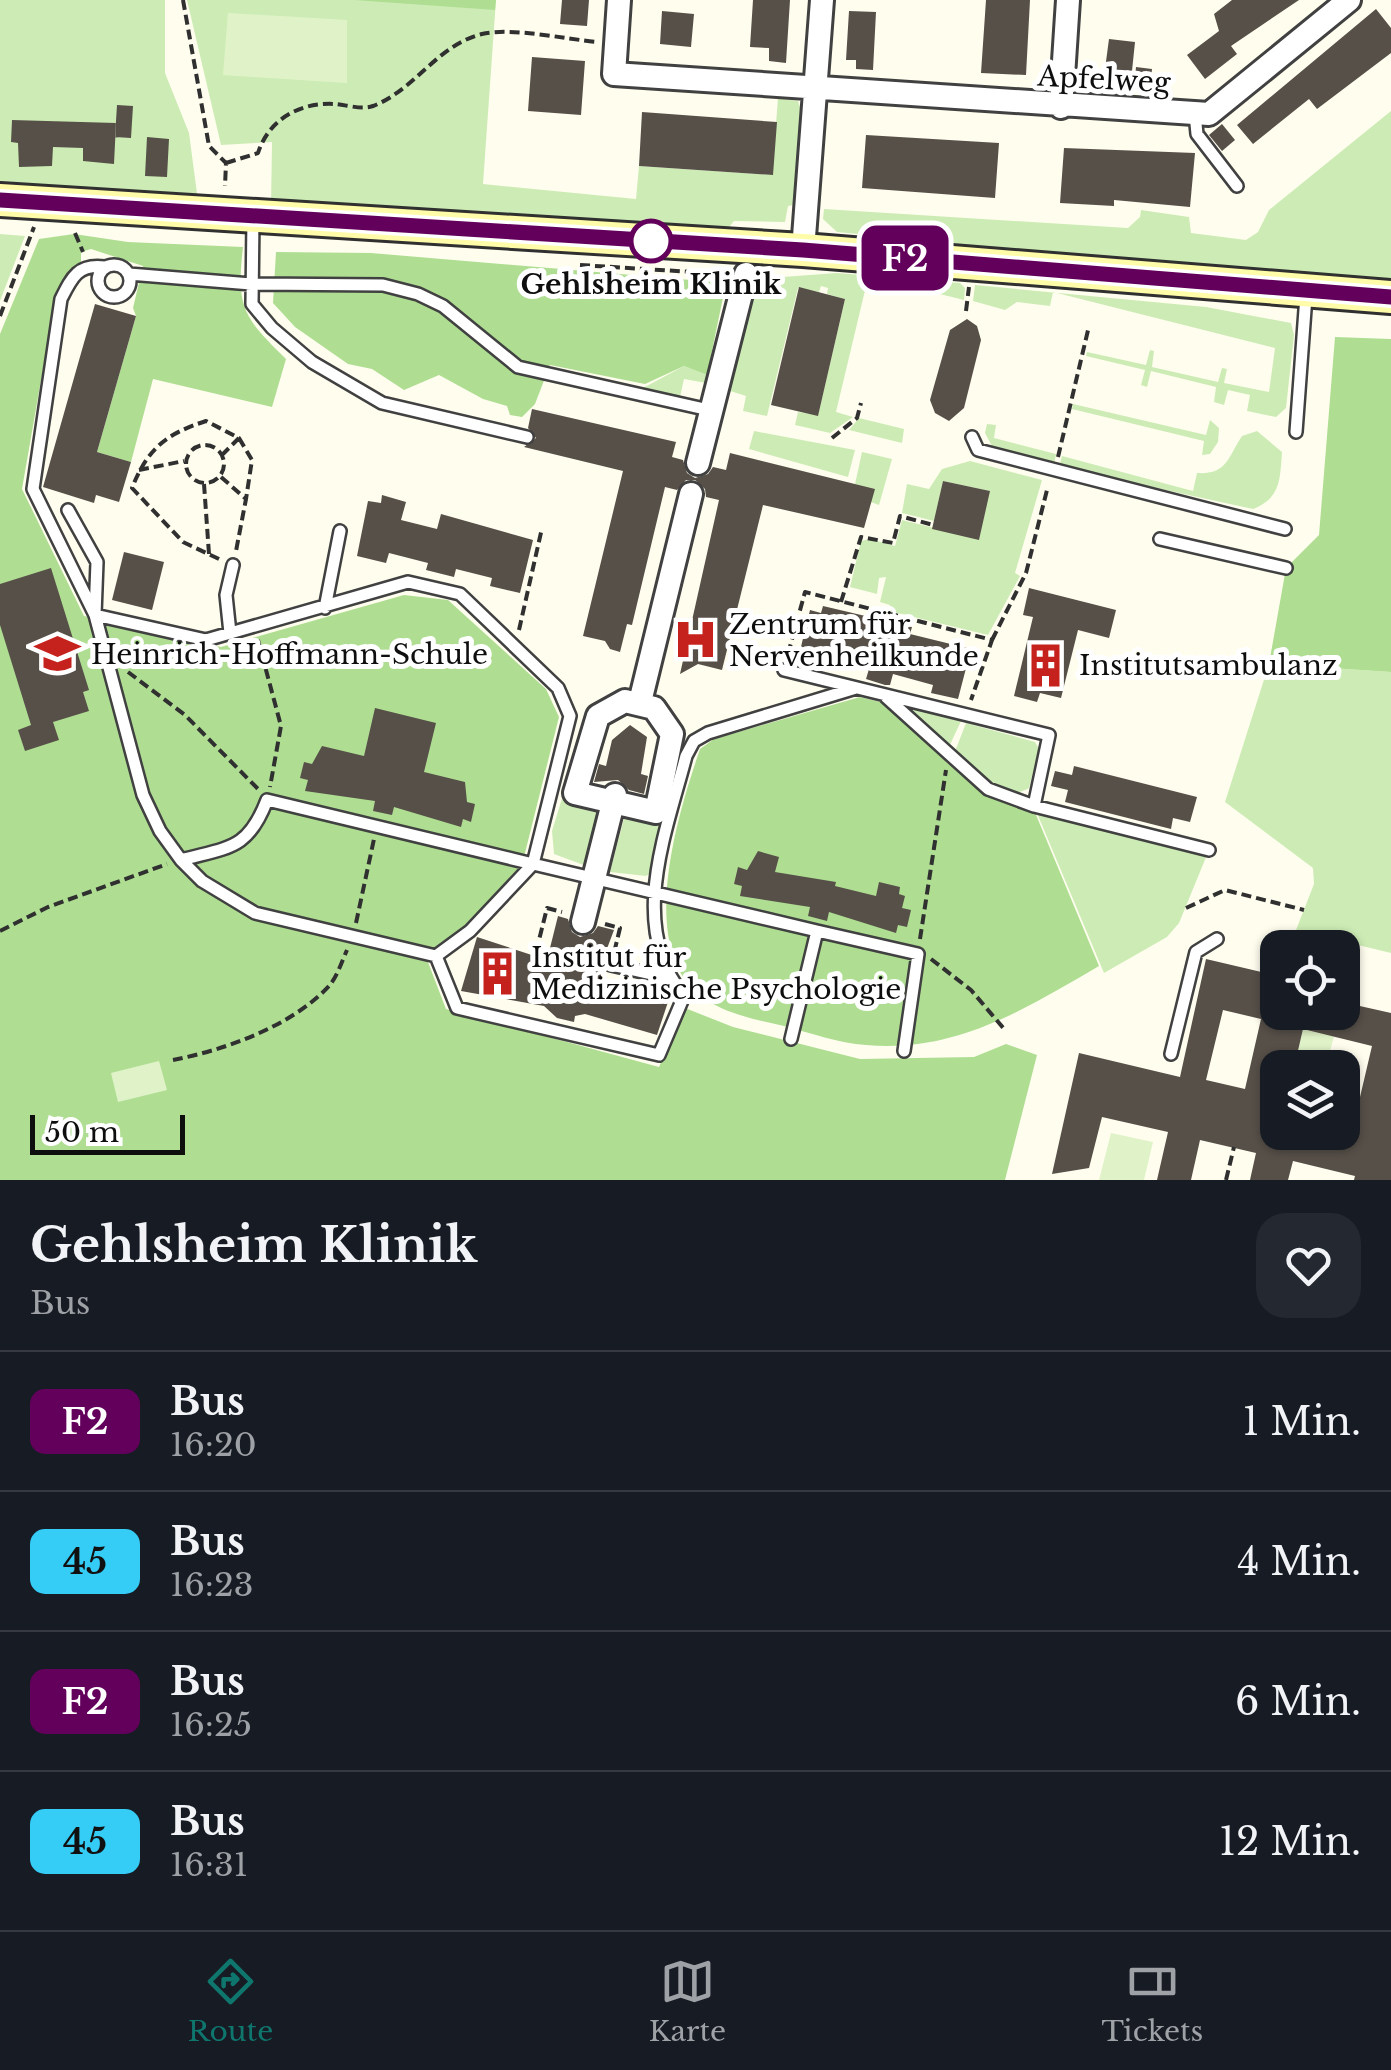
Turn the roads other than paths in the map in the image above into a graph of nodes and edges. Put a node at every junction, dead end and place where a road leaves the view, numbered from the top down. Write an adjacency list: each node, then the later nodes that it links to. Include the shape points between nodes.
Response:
1 (619, 0): 5 (street, Apfelweg, via 614,74)
2 (822, 0): 5 (street)
3 (1068, 0): 6 (street)
4 (1349, 0): 7 (street, Apfelweg, via 1209,114)
5 (816, 90): 6 (street, Apfelweg); 11 (street)
6 (1061, 107): 7 (street, Apfelweg)
7 (1195, 114): 8 (lane, via 1197,134)
8 (1236, 186)
9 (0, 200): 10 (street)
10 (234, 209): 11 (street); 15 (lane)
11 (803, 250): 16 (street)
12 (104, 267): 13 (lane, via 122,266); 13 (lane, via 97,279 109,296 128,290); 31 (lane, via 73,274 62,299 32,488)
13 (129, 274): 15 (lane)
14 (746, 274): 18 (street)
15 (251, 284): 18 (lane, via 383,285 418,294 443,306 518,367); 20 (lane, via 252,304 272,328 352,388 382,404)
16 (1306, 291): 17 (street); 19 (lane)
17 (1391, 297)
18 (709, 410): 22 (street)
19 (1296, 432)
20 (526, 436)
21 (972, 438): 25 (lane, via 978,450)
22 (698, 464)
23 (691, 494): 36 (street)
24 (68, 510): 31 (lane, via 97,562)
25 (1285, 529)
26 (340, 531): 30 (lane)
27 (1160, 540): 29 (lane)
28 (234, 565): 32 (lane, via 226,596)
29 (1286, 568)
30 (325, 608): 32 (lane); 41 (lane, via 408,582 460,594 558,688 570,716)
31 (95, 615): 32 (lane, via 206,640); 40 (lane, via 143,796)
32 (230, 633)
33 (784, 670): 34 (lane)
34 (856, 688): 35 (lane); 43 (lane, via 694,741)
35 (884, 695): 38 (lane, via 988,789); 38 (lane, via 1049,735)
36 (640, 702): 37 (street, via 610,706 590,732 575,793); 37 (street, via 665,719 672,734 656,812)
37 (614, 798): 42 (street)
38 (1034, 806): 39 (lane)
39 (1209, 850)
40 (181, 860): 41 (lane, via 241,844 256,830 267,800); 47 (lane, via 255,913)
41 (533, 864): 42 (lane); 47 (lane, via 470,931)
42 (594, 878): 43 (lane); 44 (street)
43 (654, 892): 45 (lane); 49 (lane, via 653,924)
44 (583, 922)
45 (817, 931): 50 (lane); 51 (lane, via 918,954)
46 (1217, 939): 52 (lane, via 1196,952)
47 (436, 956): 49 (lane, via 457,1008 659,1055 684,996)
48 (612, 964): 49 (lane)
49 (670, 978)
50 (791, 1039)
51 (904, 1051)
52 (1171, 1054)

